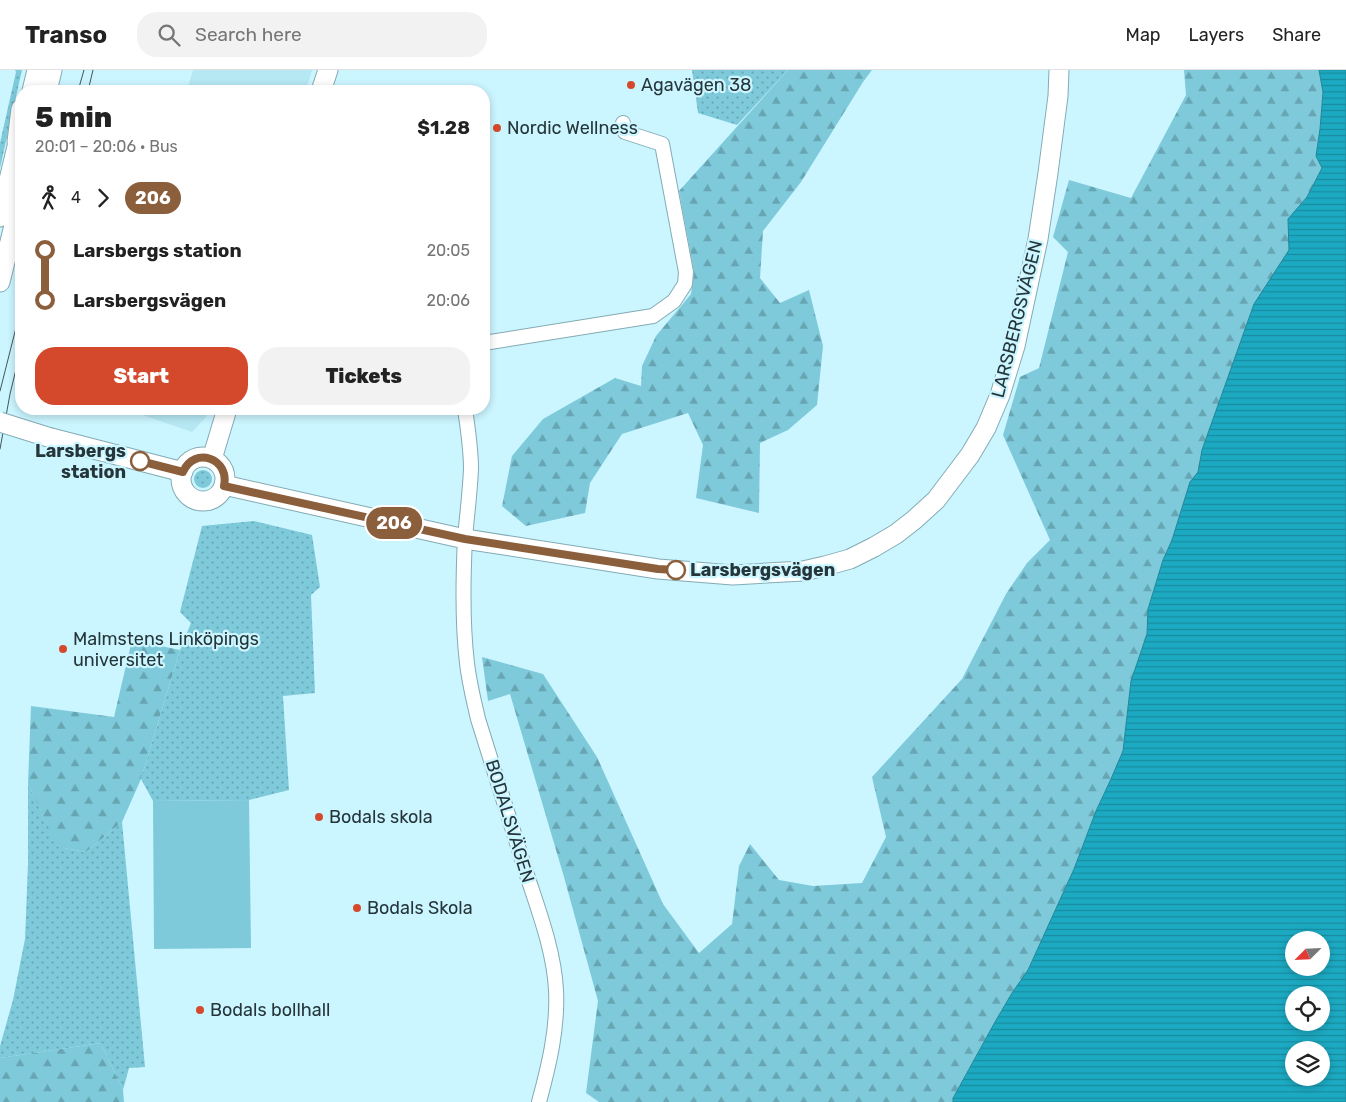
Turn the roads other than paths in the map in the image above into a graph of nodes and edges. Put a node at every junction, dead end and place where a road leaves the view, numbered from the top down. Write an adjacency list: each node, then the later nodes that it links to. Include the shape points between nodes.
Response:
1 (27, 70): 6 (street)
2 (37, 70): 7 (street)
3 (52, 70): 8 (street)
4 (328, 70): 9 (street)
5 (1059, 70): 22 (street, LARSBERGSVÄGEN, via 1038,240 1015,346 1000,396 970,455 936,500 914,520 896,534 850,559 803,571 768,574 733,575 658,569)
6 (25, 85)
7 (33, 85)
8 (48, 85)
9 (323, 85)
10 (623, 123): 15 (street, via 625,132 662,144 686,272 685,284 674,301 654,316)
11 (15, 154): 12 (street)
12 (0, 216)
13 (15, 222): 14 (street)
14 (0, 282)
15 (490, 342)
16 (225, 415): 19 (street)
17 (466, 415): 22 (street, BODALSVÄGEN, via 471,467)
18 (0, 422): 20 (street, bridge)
19 (212, 459): 20 (street, via 194,459); 21 (street, via 224,472)
20 (183, 472): 21 (street, via 184,489 196,499 213,498)
21 (224, 486): 22 (street, LARSBERGSVÄGEN)
22 (465, 539): 23 (street, BODALSVÄGEN, via 464,613 471,689 553,964 556,1017)
23 (539, 1102)

